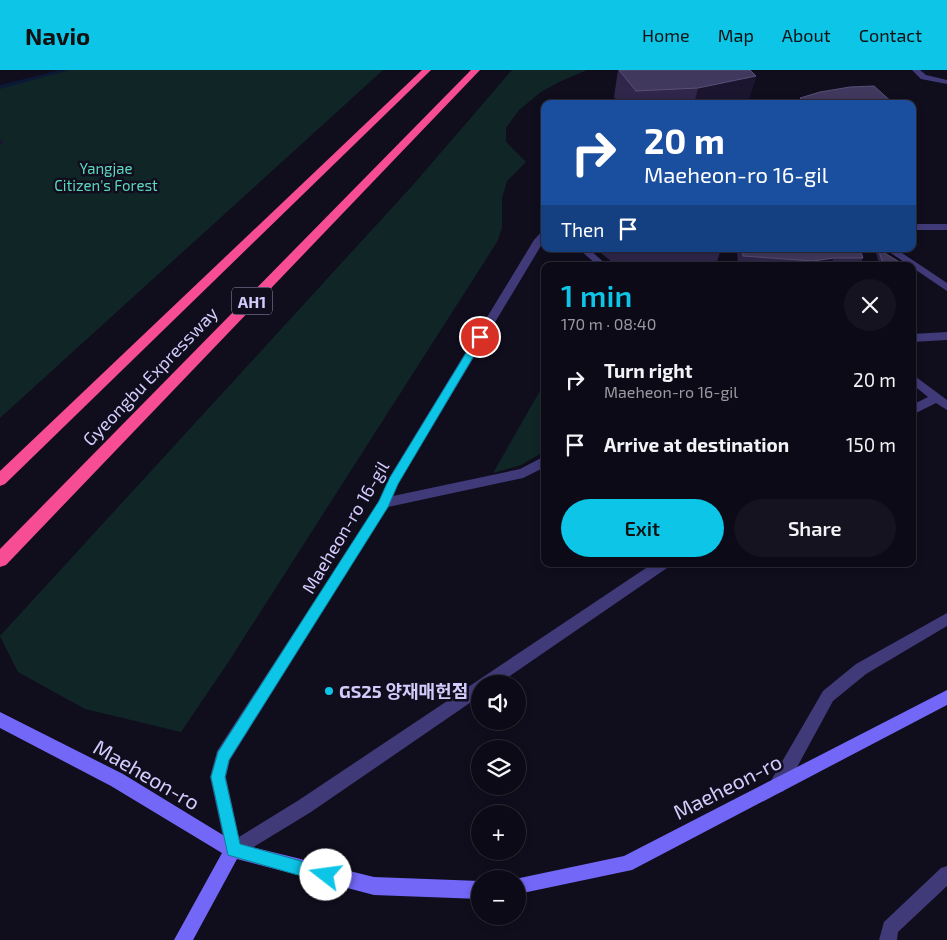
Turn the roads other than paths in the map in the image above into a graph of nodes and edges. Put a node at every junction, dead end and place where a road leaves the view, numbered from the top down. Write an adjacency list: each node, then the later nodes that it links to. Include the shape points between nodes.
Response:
1 (427, 70): 21 (highway, Gyeongbu Expressway / AH1)
2 (476, 70): 23 (highway, Gyeongbu Expressway / AH1)
3 (916, 70): 4 (street, via 924,77)
4 (947, 82)
5 (916, 227): 6 (street)
6 (947, 227)
7 (541, 237): 22 (street, Maeheon-ro 16-gil, via 393,482)
8 (587, 252): 10 (street)
9 (894, 252): 11 (street)
10 (599, 262)
11 (909, 262)
12 (916, 267): 13 (street)
13 (947, 288)
14 (947, 336): 15 (street)
15 (916, 338)
16 (916, 381): 17 (street)
17 (936, 397): 18 (street); 19 (street)
18 (947, 406)
19 (916, 409)
20 (541, 463): 22 (street, via 523,473)
21 (0, 480)
22 (384, 503): 31 (street, Maeheon-ro 16-gil, via 223,757 218,777)
23 (0, 560)
24 (658, 567): 26 (street)
25 (947, 619): 30 (street, via 861,669 828,696)
26 (498, 675)
27 (471, 693): 31 (street, via 305,806)
28 (947, 697): 30 (main road, Maeheon-ro)
29 (0, 720): 31 (main road, Maeheon-ro, via 117,780)
30 (778, 785): 33 (main road, Maeheon-ro, via 626,864)
31 (233, 850): 34 (main road, Maeheon-ro, via 374,886); 35 (main road)
32 (947, 874): 36 (street, via 890,928)
33 (526, 884)
34 (471, 890)
35 (183, 940)
36 (888, 940)

